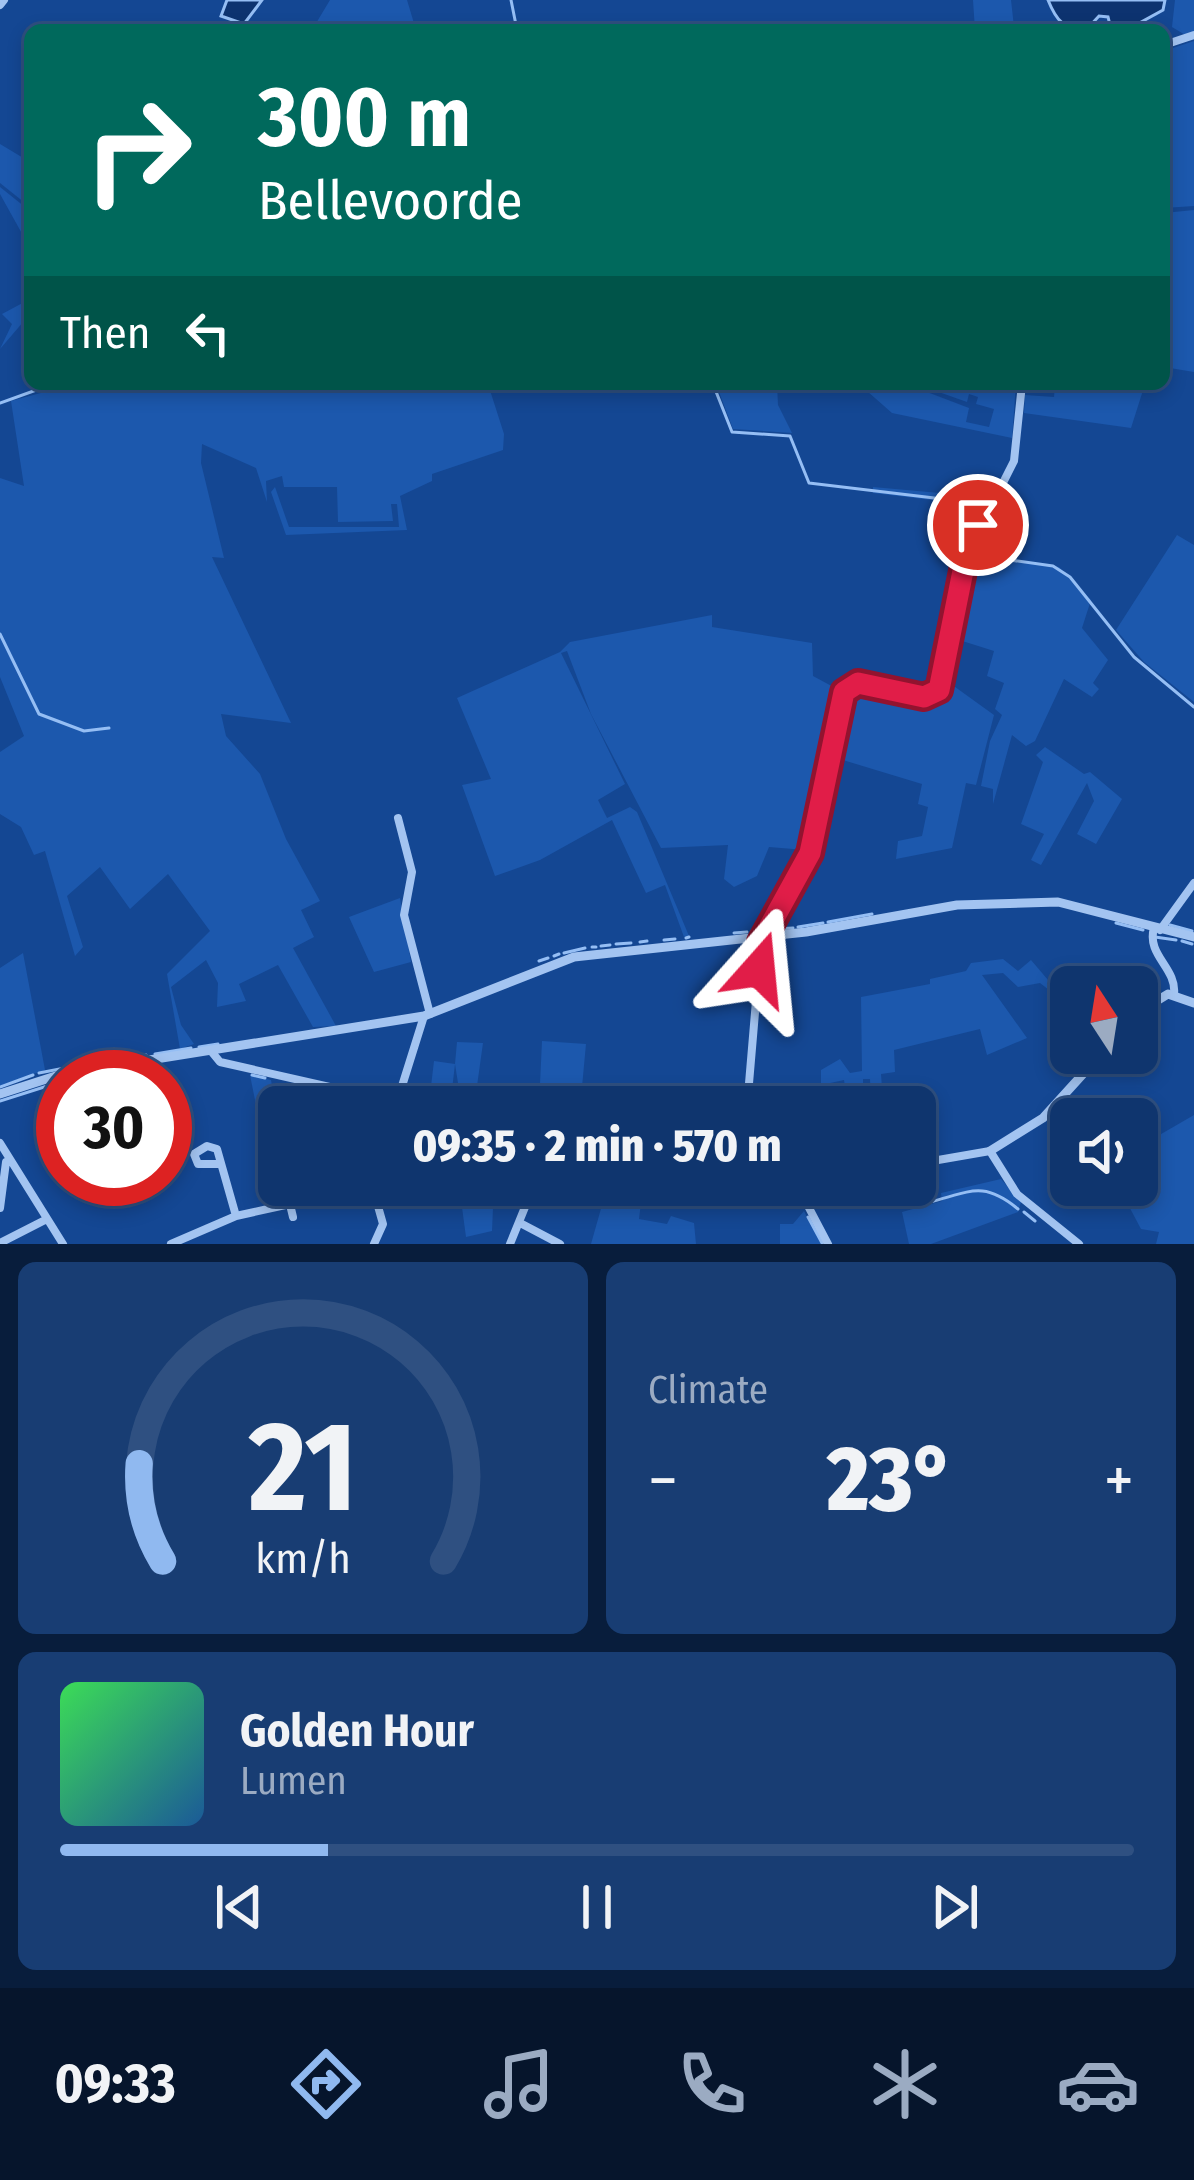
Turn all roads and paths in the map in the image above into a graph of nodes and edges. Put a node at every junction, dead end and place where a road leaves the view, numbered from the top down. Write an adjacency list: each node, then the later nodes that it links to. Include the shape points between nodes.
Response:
1 (1021, 390): 5 (street, via 1014,461 969,546 942,686 924,697 858,683 844,692 809,857)
2 (398, 818): 10 (street, via 411,858 404,915)
3 (1194, 883): 4 (street)
4 (1157, 929): 5 (street, via 1020,899); 6 (street); 7 (street, via 1151,941)
5 (764, 937): 10 (street, via 574,956); 15 (street)
6 (1194, 938)
7 (1174, 994): 8 (street); 9 (street)
8 (1158, 998)
9 (1194, 1003)
10 (427, 1016): 11 (street); 14 (street)
11 (212, 1051): 13 (street, via 220,1062); 16 (street, via 62,1074)
12 (1083, 1074): 18 (street, via 1043,1118)
13 (326, 1086)
14 (403, 1086)
15 (749, 1086)
16 (0, 1094)
17 (0, 1144): 19 (street)
18 (990, 1151): 20 (street); 39 (street, via 1017,1194)
19 (7, 1160): 27 (street); 30 (street)
20 (936, 1160)
21 (221, 1164): 28 (street)
22 (281, 1206): 28 (street)
23 (290, 1206): 29 (street)
24 (378, 1206): 35 (street, via 383,1223)
25 (527, 1206): 31 (street)
26 (808, 1206): 38 (street)
27 (0, 1208)
28 (236, 1216): 34 (street)
29 (292, 1216)
30 (47, 1219): 32 (street); 33 (street)
31 (522, 1224): 36 (street); 37 (street)
32 (0, 1243)
33 (64, 1244)
34 (170, 1244)
35 (374, 1244)
36 (510, 1244)
37 (560, 1244)
38 (828, 1244)
39 (1079, 1244)

